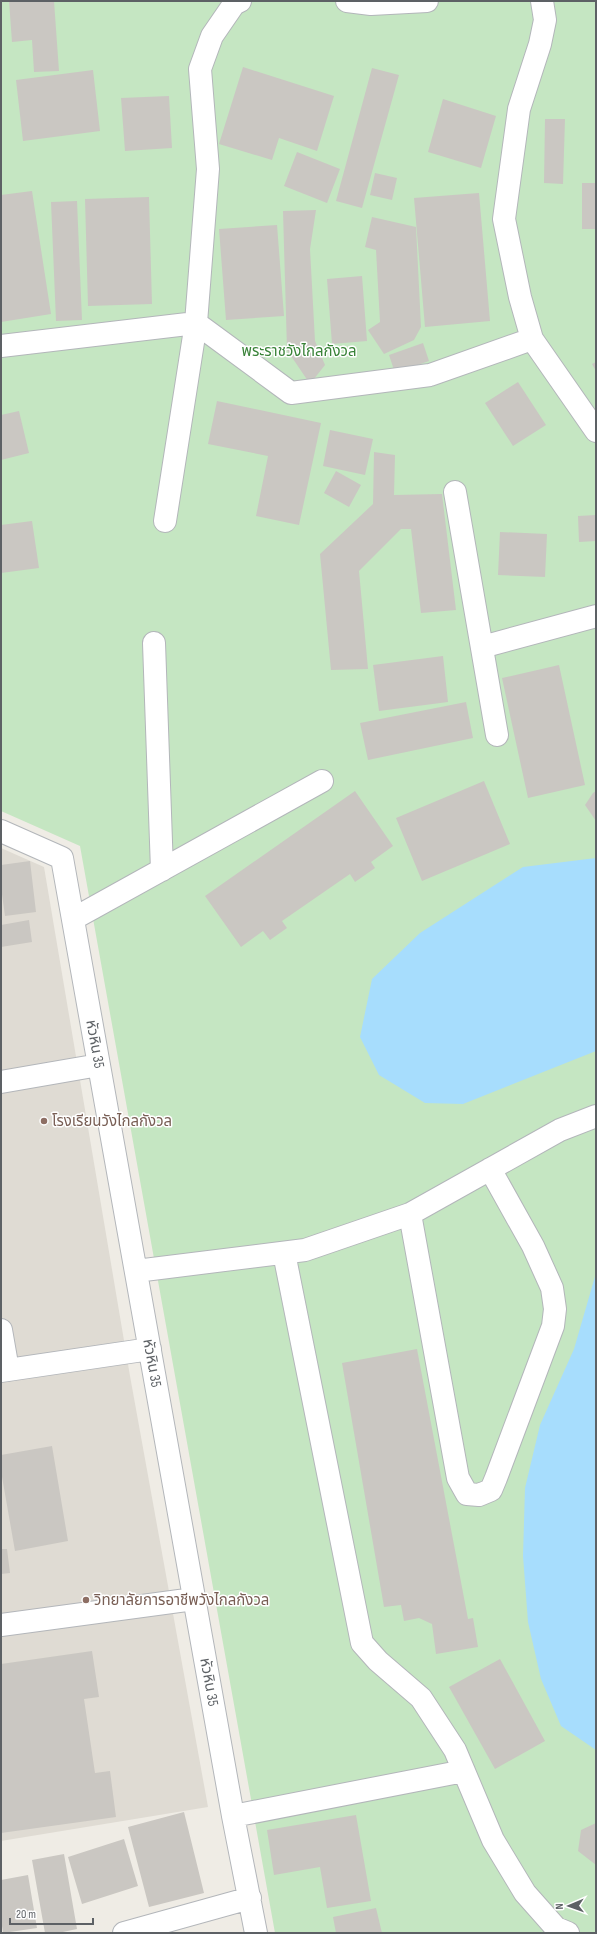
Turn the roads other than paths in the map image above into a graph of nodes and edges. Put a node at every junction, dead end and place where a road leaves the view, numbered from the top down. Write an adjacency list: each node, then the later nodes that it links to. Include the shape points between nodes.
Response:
1 (240, 1): 5 (street, via 234,4 212,36 200,69 208,169)
2 (347, 1): 3 (street, via 371,4)
3 (427, 1)
4 (542, 1): 6 (street, via 545,20 519,109 504,220 520,297)
5 (196, 323): 6 (street, via 291,393 430,375); 7 (street); 10 (street)
6 (532, 339): 8 (street)
7 (1, 346)
8 (596, 431)
9 (455, 492): 13 (street)
10 (165, 521)
11 (596, 616): 13 (street)
12 (154, 643): 17 (street)
13 (482, 647): 14 (street)
14 (497, 735)
15 (322, 781): 17 (street)
16 (1, 831): 18 (street, หัวหิน 35, via 62,858)
17 (162, 870): 18 (street)
18 (73, 919): 19 (street, หัวหิน 35)
19 (99, 1065): 20 (street); 25 (street, หัวหิน 35)
20 (1, 1082)
21 (596, 1116): 22 (street, via 560,1130)
22 (490, 1169): 23 (street); 23 (street, via 533,1246 552,1288 555,1309 553,1326 496,1478 491,1490 479,1495 467,1494 458,1478)
23 (410, 1214): 24 (street, via 305,1250)
24 (284, 1253): 25 (street); 31 (street, via 362,1643 378,1661 421,1698 455,1750)
25 (136, 1271): 27 (street, หัวหิน 35)
26 (1, 1330): 28 (street)
27 (150, 1349): 28 (street); 29 (street, หัวหิน 35)
28 (4, 1370)
29 (194, 1599): 30 (street); 32 (street, หัวหิน 35)
30 (1, 1625)
31 (464, 1771): 32 (street); 36 (street, via 493,1840 525,1893 556,1928)
32 (234, 1816): 33 (street, หัวหิน 35)
33 (250, 1898): 34 (street); 35 (street, หัวหิน 35)
34 (124, 1933)
35 (256, 1933)
36 (568, 1933)

